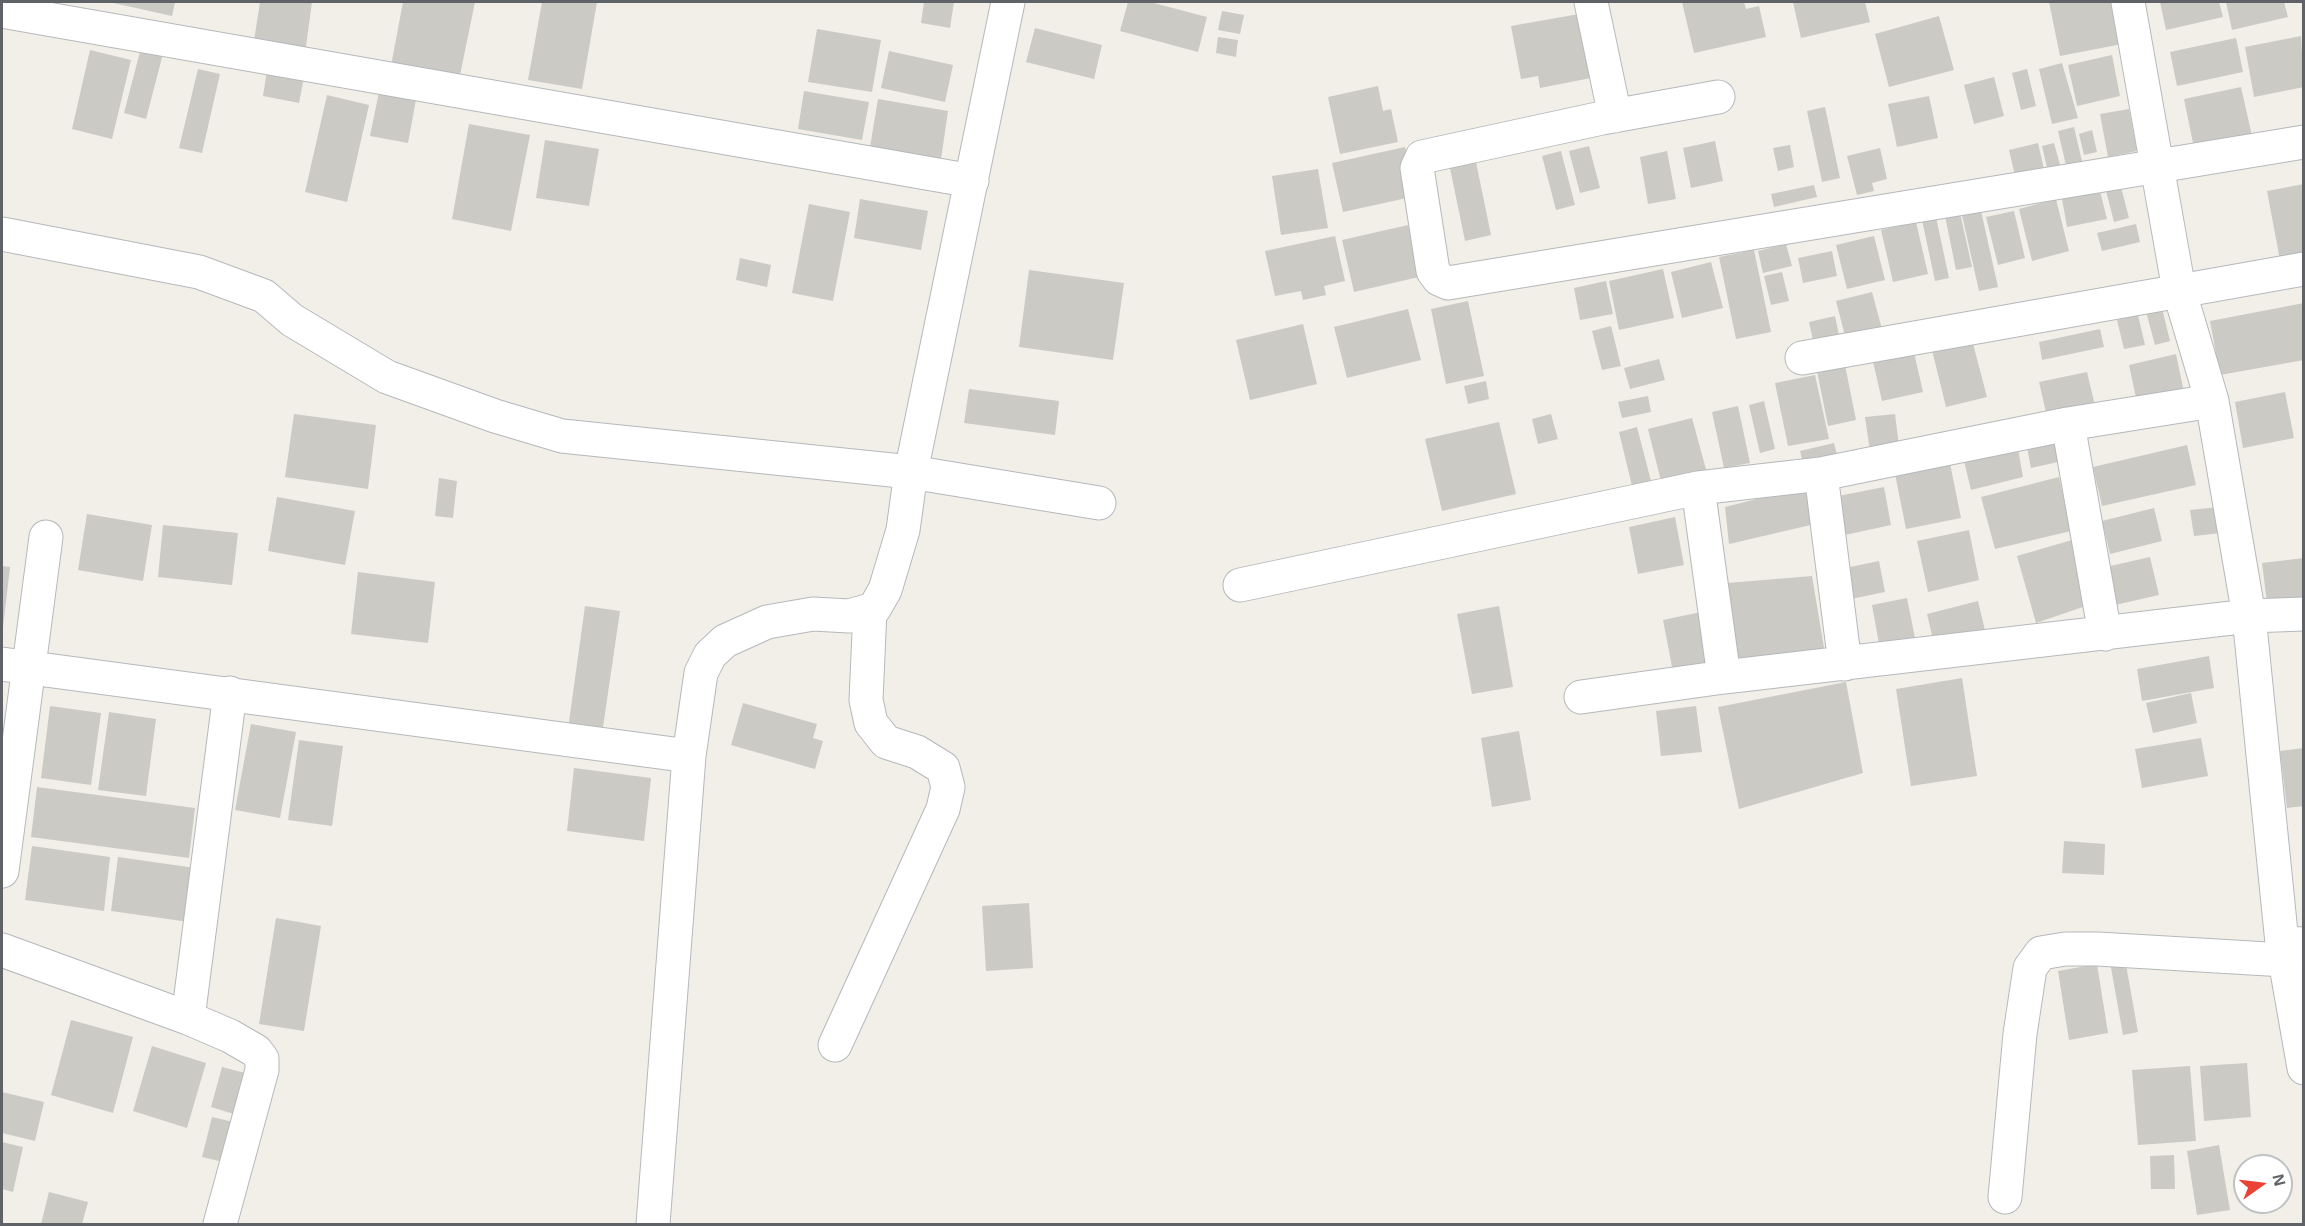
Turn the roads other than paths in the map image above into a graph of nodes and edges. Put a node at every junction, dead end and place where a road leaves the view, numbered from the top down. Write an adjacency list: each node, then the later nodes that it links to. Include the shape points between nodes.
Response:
1 (1008, 2): 9 (street)
2 (1591, 2): 6 (street)
3 (2128, 2): 8 (street)
4 (2, 11): 9 (street)
5 (1718, 97): 6 (street)
6 (1615, 116): 8 (street, via 1422,157 1416,168 1434,271 1439,279 1448,283)
7 (2304, 142): 8 (street)
8 (2156, 166): 12 (street)
9 (972, 181): 16 (street)
10 (2, 234): 16 (street, via 199,272 264,296 292,320 387,377 562,436)
11 (2304, 268): 12 (street)
12 (2179, 290): 13 (street); 14 (street)
13 (1802, 358)
14 (2212, 401): 15 (street); 24 (street)
15 (2068, 424): 17 (street); 25 (street)
16 (910, 472): 19 (street); 22 (street, via 903,530 885,590)
17 (1821, 474): 18 (street); 26 (street)
18 (1698, 488): 21 (street); 28 (street)
19 (1099, 503)
20 (46, 537): 27 (street)
21 (1240, 585)
22 (870, 610): 31 (street, via 849,616 813,614 767,622 725,640 710,654 701,673); 36 (street, via 866,700 871,723 886,742 917,752 943,768 948,787 943,809)
23 (2304, 614): 24 (street)
24 (2249, 616): 25 (street); 33 (street)
25 (2105, 634): 26 (street)
26 (1845, 664): 28 (street)
27 (14, 666): 29 (street); 32 (street)
28 (1724, 677): 30 (street)
29 (230, 693): 31 (street); 35 (street)
30 (1581, 697)
31 (689, 756): 40 (street)
32 (2, 871)
33 (2290, 949): 37 (street); 38 (street, via 2065,949 2041,953 2030,968 2019,1034)
34 (2, 950): 35 (street)
35 (188, 1018): 39 (street, via 230,1036 262,1059)
36 (835, 1045)
37 (2304, 1068)
38 (2005, 1197)
39 (220, 1224)
40 (653, 1224)

